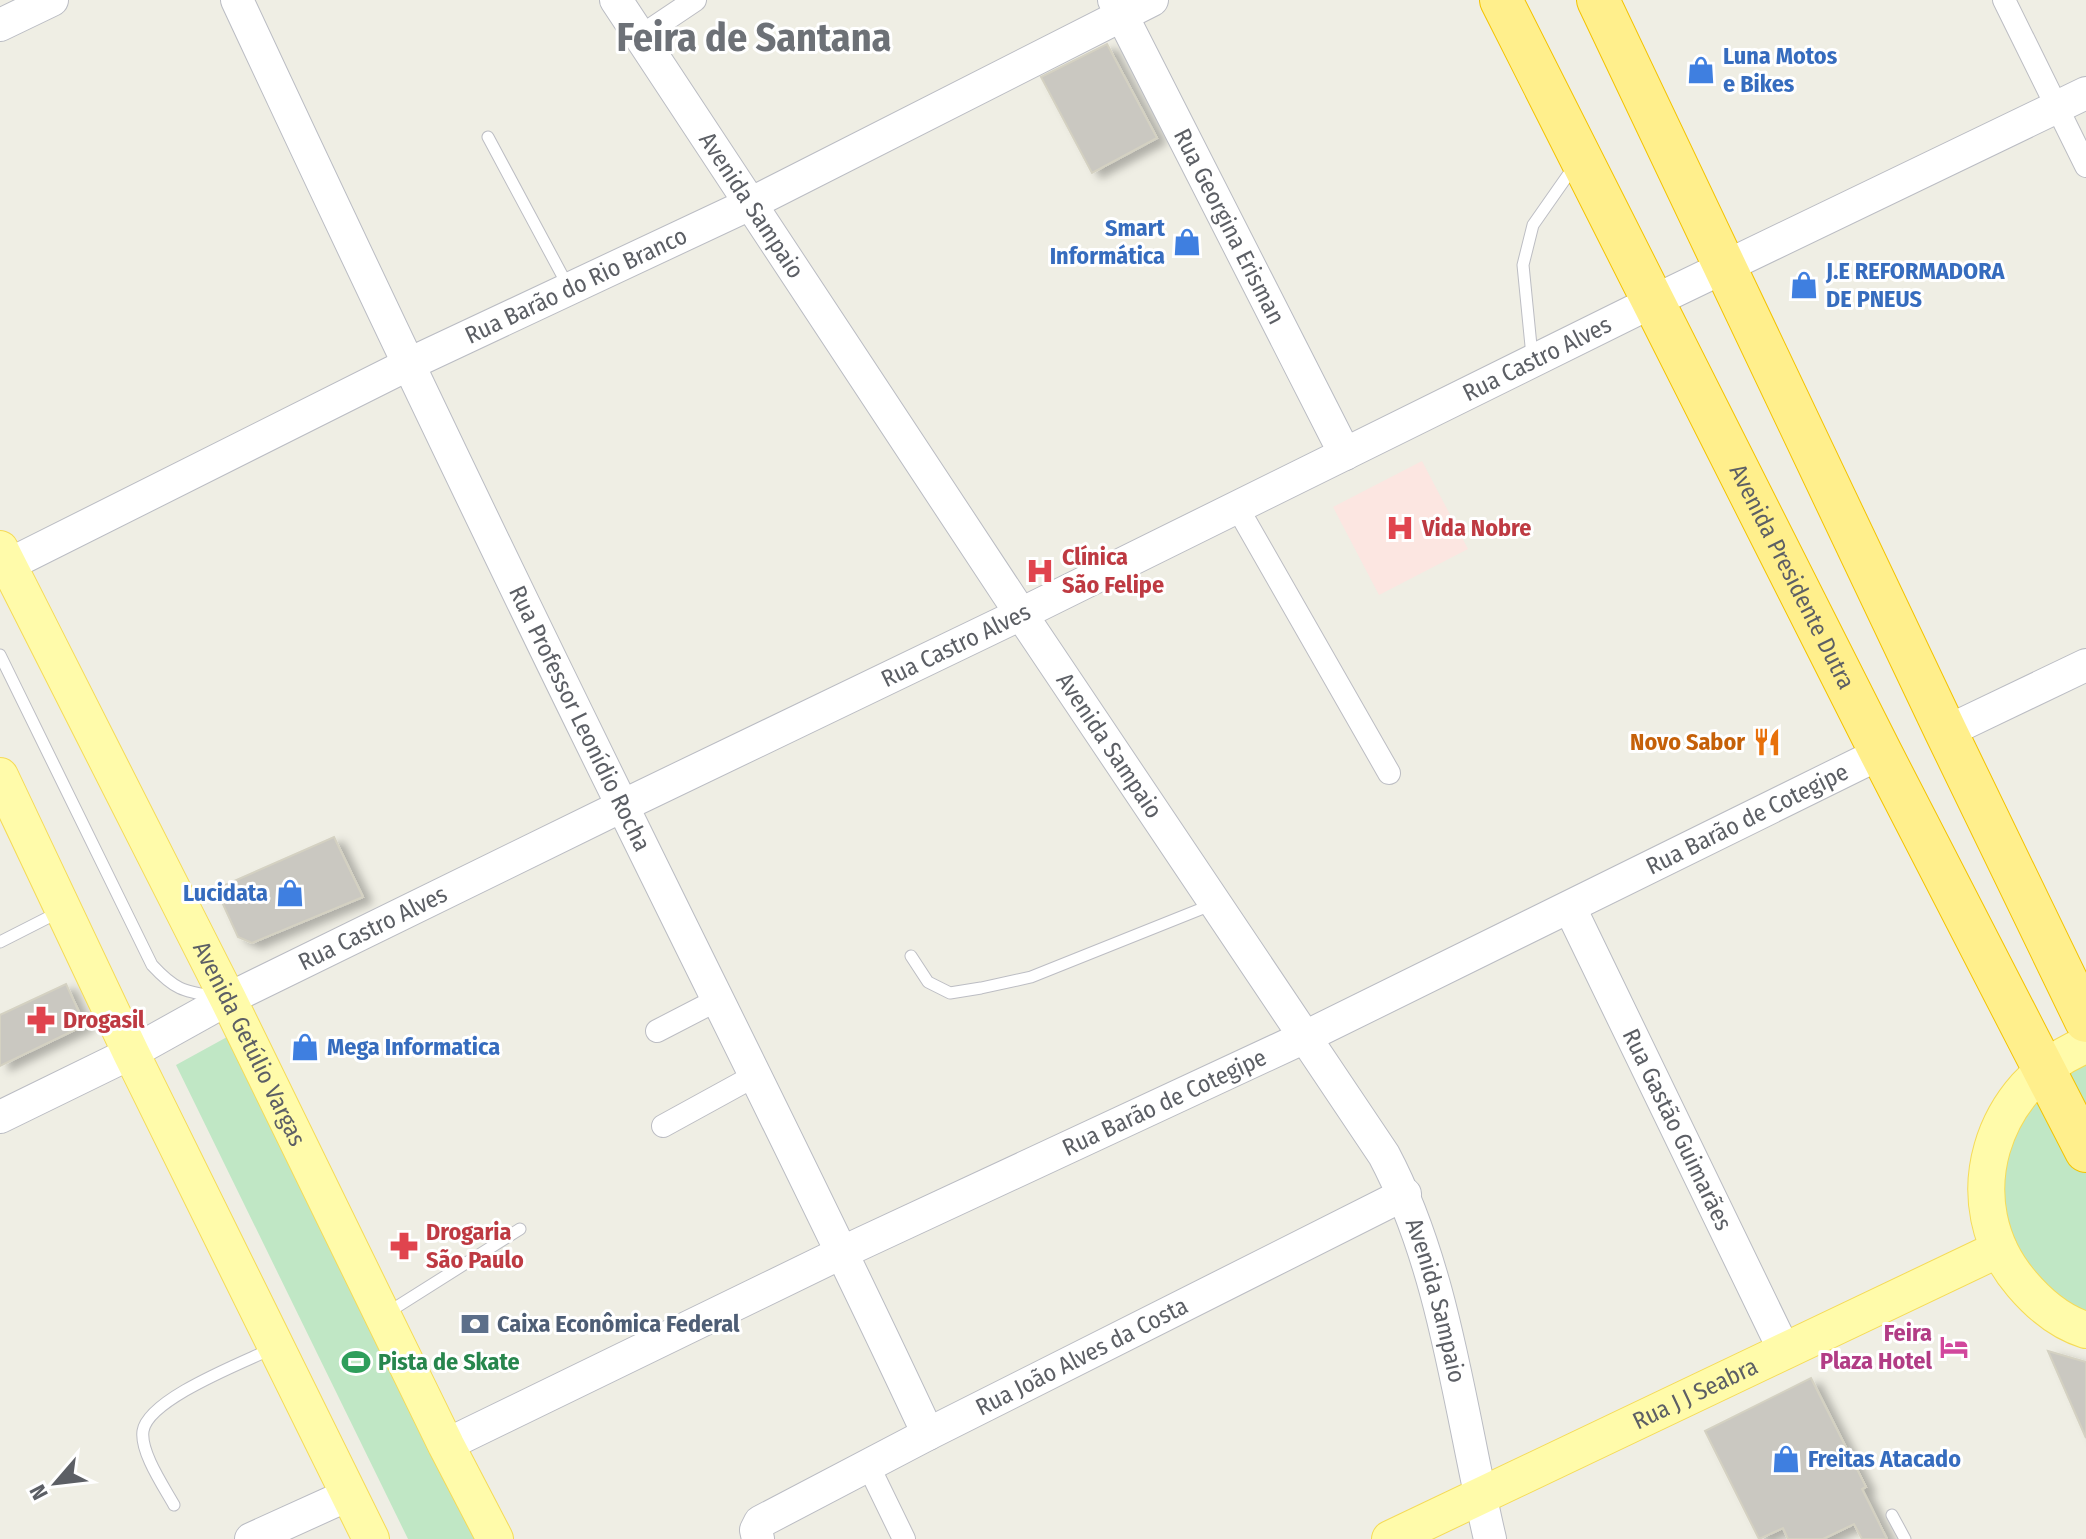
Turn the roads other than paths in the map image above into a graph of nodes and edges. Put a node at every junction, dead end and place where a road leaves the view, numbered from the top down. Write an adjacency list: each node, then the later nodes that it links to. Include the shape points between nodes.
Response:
1 (52, 0): 10 (street)
2 (237, 0): 22 (street, Rua Professor Leonídio Rocha)
3 (616, 0): 11 (street, Avenida Sampaio)
4 (695, 0): 11 (street)
5 (1152, 0): 9 (street, Rua Barão do Rio Branco)
6 (1501, 0): 15 (highway, Avenida Presidente Dutra)
7 (1598, 0): 18 (highway)
8 (2004, 0): 13 (street)
9 (1118, 8): 17 (street, Rua Barão do Rio Branco); 23 (street, Rua Georgina Erisman)
10 (0, 25)
11 (640, 37): 17 (street, Avenida Sampaio)
12 (2086, 93): 13 (street, Rua Castro Alves)
13 (2057, 107): 16 (street); 18 (street, Rua Castro Alves)
14 (488, 137): 19 (lane)
15 (1581, 156): 20 (highway, Avenida Presidente Dutra); 21 (lane, via 1533,225 1523,265)
16 (2086, 166)
17 (752, 203): 19 (street, Rua Barão do Rio Branco); 26 (street, Avenida Sampaio)
18 (1725, 267): 20 (street, Rua Castro Alves); 29 (highway)
19 (569, 289): 22 (street, Rua Barão do Rio Branco)
20 (1654, 301): 21 (street, Rua Castro Alves); 30 (highway, Avenida Presidente Dutra)
21 (1533, 361): 23 (street, Rua Castro Alves)
22 (407, 365): 25 (street, Rua Barão do Rio Branco); 33 (street, Rua Professor Leonídio Rocha)
23 (1345, 454): 24 (street, Rua Castro Alves)
24 (1237, 507): 26 (street, Rua Castro Alves); 31 (street)
25 (3, 561): 39 (main road, Avenida Getúlio Vargas)
26 (1021, 614): 33 (street, Rua Castro Alves); 34 (street, Avenida Sampaio)
27 (0, 655): 39 (lane, via 152,965 169,984)
28 (2086, 665): 29 (street)
29 (1946, 732): 41 (highway)
30 (1881, 753): 35 (street, Rua Barão de Cotegipe); 46 (highway, Avenida Presidente Dutra)
31 (1389, 773)
32 (0, 776): 36 (main road)
33 (622, 806): 39 (street, Rua Castro Alves); 40 (street, Rua Professor Leonídio Rocha)
34 (1215, 903): 38 (lane, via 1031,977 981,988 950,993 928,982); 43 (street, Avenida Sampaio)
35 (1570, 908): 43 (street, Rua Barão de Cotegipe); 58 (street, Rua Gastão Guimarães)
36 (63, 910): 37 (lane); 45 (main road)
37 (0, 942)
38 (911, 956)
39 (228, 999): 45 (street, Rua Castro Alves); 55 (main road, Avenida Getúlio Vargas)
40 (719, 999): 42 (street); 47 (street, Rua Professor Leonídio Rocha)
41 (2086, 1021)
42 (657, 1031)
43 (1305, 1037): 51 (street, Avenida Sampaio); 54 (street, Rua Barão de Cotegipe)
44 (2086, 1045): 46 (main road)
45 (131, 1053): 48 (street, Rua Castro Alves); 57 (main road)
46 (2045, 1068): 50 (highway, Avenida Presidente Dutra); 53 (main road, via 2007,1109 1994,1138 1986,1176 1988,1213)
47 (756, 1075): 49 (street); 54 (street, Rua Professor Leonídio Rocha)
48 (0, 1117)
49 (663, 1126)
50 (2086, 1151)
51 (1405, 1194): 59 (street, Rua João Alves da Costa); 63 (street, Avenida Sampaio, via 1441,1313)
52 (520, 1229): 55 (lane)
53 (1999, 1249): 56 (main road, via 2033,1297); 58 (main road, Rua J J Seabra)
54 (843, 1252): 59 (street, Rua Professor Leonídio Rocha); 60 (street, Rua Barão de Cotegipe)
55 (383, 1316): 60 (main road, Avenida Getúlio Vargas)
56 (2086, 1330)
57 (275, 1347): 62 (main road); 64 (lane, via 168,1399 151,1414 143,1432 147,1455)
58 (1784, 1350): 63 (main road, Rua J J Seabra)
59 (928, 1434): 61 (street, Rua João Alves da Costa)
60 (446, 1445): 69 (main road, Avenida Getúlio Vargas)
61 (868, 1465): 66 (street, Rua João Alves da Costa); 70 (street)
62 (348, 1495): 67 (street); 68 (main road)
63 (1480, 1495): 71 (main road, Rua J J Seabra); 72 (street, Avenida Sampaio)
64 (174, 1505)
65 (1892, 1515): 73 (lane)
66 (759, 1530)
67 (251, 1539)
68 (371, 1539)
69 (495, 1539)
70 (904, 1539)
71 (1390, 1539)
72 (1490, 1539)
73 (1905, 1539)

